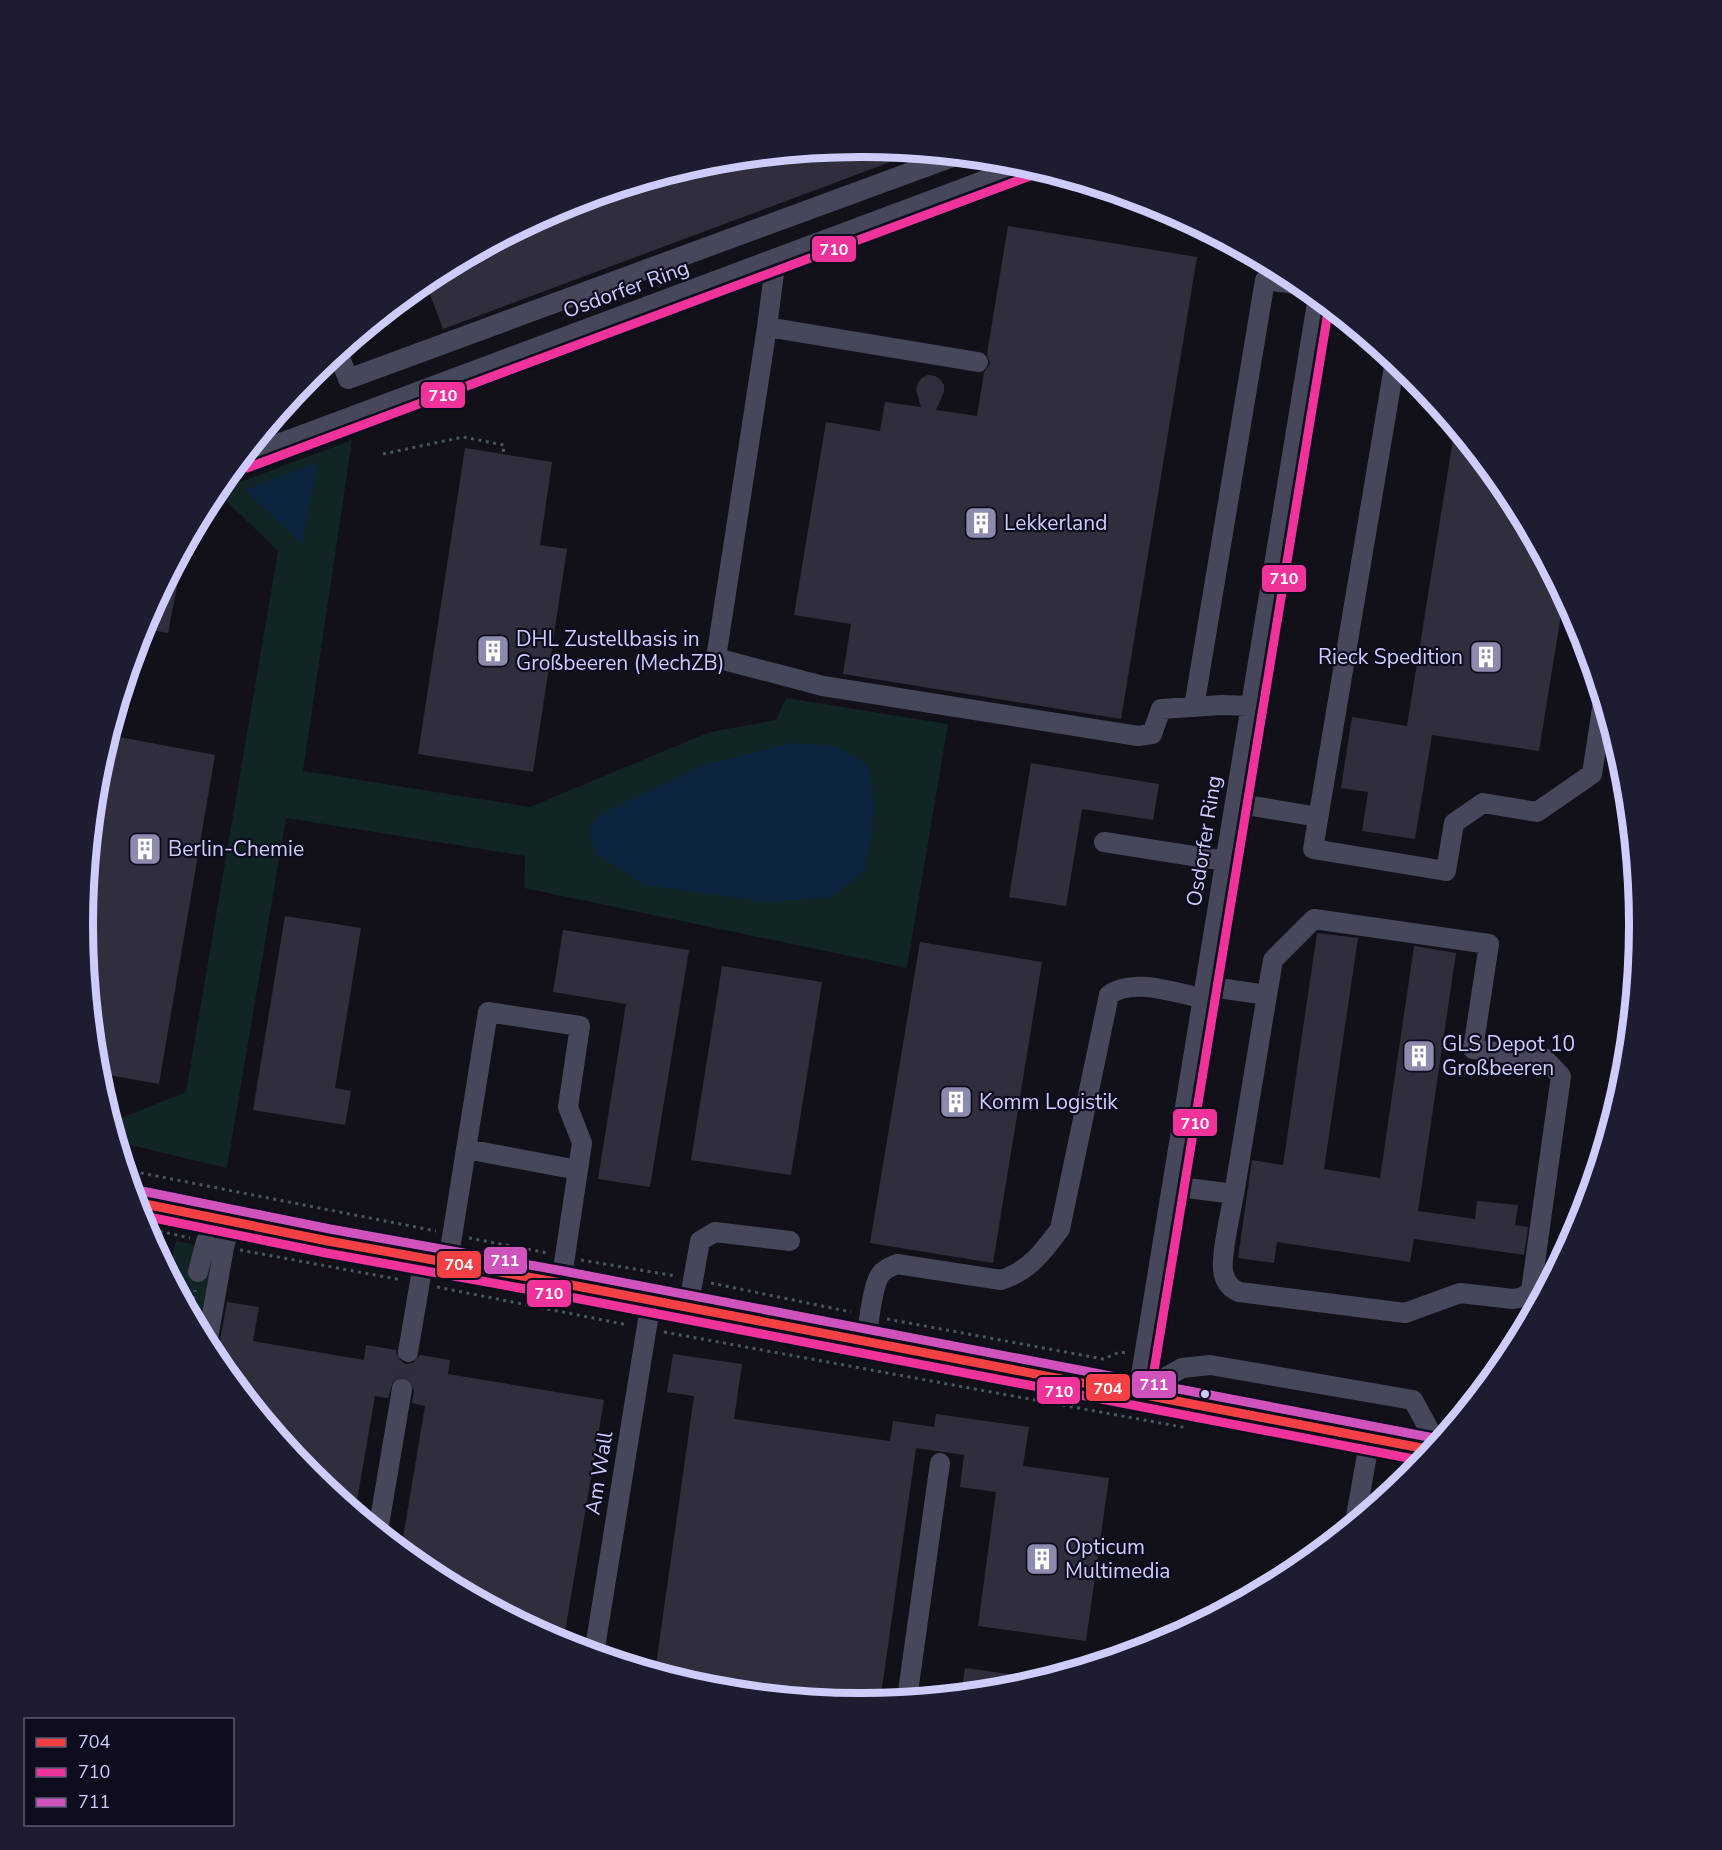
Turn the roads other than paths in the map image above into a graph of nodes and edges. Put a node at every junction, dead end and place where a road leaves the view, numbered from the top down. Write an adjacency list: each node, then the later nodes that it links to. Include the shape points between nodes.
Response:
1 (939, 162): 7 (street, via 348,379)
2 (1008, 172): 3 (street, Osdorfer Ring)
3 (776, 258): 6 (street); 10 (street, Osdorfer Ring)
4 (1266, 272): 12 (street)
5 (1316, 307): 11 (street, Osdorfer Ring)
6 (767, 327): 8 (street); 12 (street, via 716,658 823,686 1137,736 1152,734 1161,709)
7 (341, 361)
8 (978, 362)
9 (1393, 372): 15 (street)
10 (256, 452)
11 (1251, 706): 12 (street); 14 (street, Osdorfer Ring)
12 (1194, 707)
13 (1601, 718): 15 (street, via 1592,774 1537,812 1483,803 1454,823 1446,871 1313,849)
14 (1235, 803): 15 (street); 17 (street, Osdorfer Ring)
15 (1318, 818)
16 (1104, 843): 17 (street)
17 (1225, 861): 18 (street, Osdorfer Ring)
18 (1204, 992): 19 (street); 22 (street, Osdorfer Ring); 35 (street, via 1133,985 1108,995 1060,1229 1033,1262 1016,1276 1001,1280 897,1264 888,1268 880,1274 876,1285)
19 (1267, 995): 23 (street); 23 (street, via 1273,960 1314,919 1489,944 1473,1049 1544,1058 1561,1076 1531,1290 1513,1299 1460,1293 1405,1312 1239,1292 1227,1281 1222,1268)
20 (466, 1149): 21 (street); 21 (street, via 488,1012 580,1026 568,1107 582,1143); 29 (street)
21 (578, 1170): 31 (street)
22 (1172, 1186): 23 (street); 38 (street, Osdorfer Ring)
23 (1233, 1194)
24 (146, 1204): 25 (street)
25 (231, 1222): 27 (street); 28 (street)
26 (790, 1241): 33 (street, via 715,1232 706,1236 699,1241)
27 (215, 1244): 30 (street); 34 (street)
28 (424, 1258): 29 (street); 36 (street)
29 (448, 1262): 31 (street)
30 (198, 1272)
31 (561, 1283): 32 (street)
32 (651, 1301): 33 (street); 45 (street, Am Wall)
33 (688, 1308): 35 (street)
34 (208, 1329)
35 (866, 1343): 38 (street)
36 (408, 1352)
37 (402, 1389): 44 (street)
38 (1138, 1393): 39 (street, via 1182,1368 1210,1365 1413,1400); 40 (street)
39 (1433, 1437)
40 (1370, 1438): 41 (street); 43 (street)
41 (1422, 1448)
42 (940, 1463): 46 (street)
43 (1357, 1510)
44 (379, 1523)
45 (595, 1645)
46 (908, 1691)

